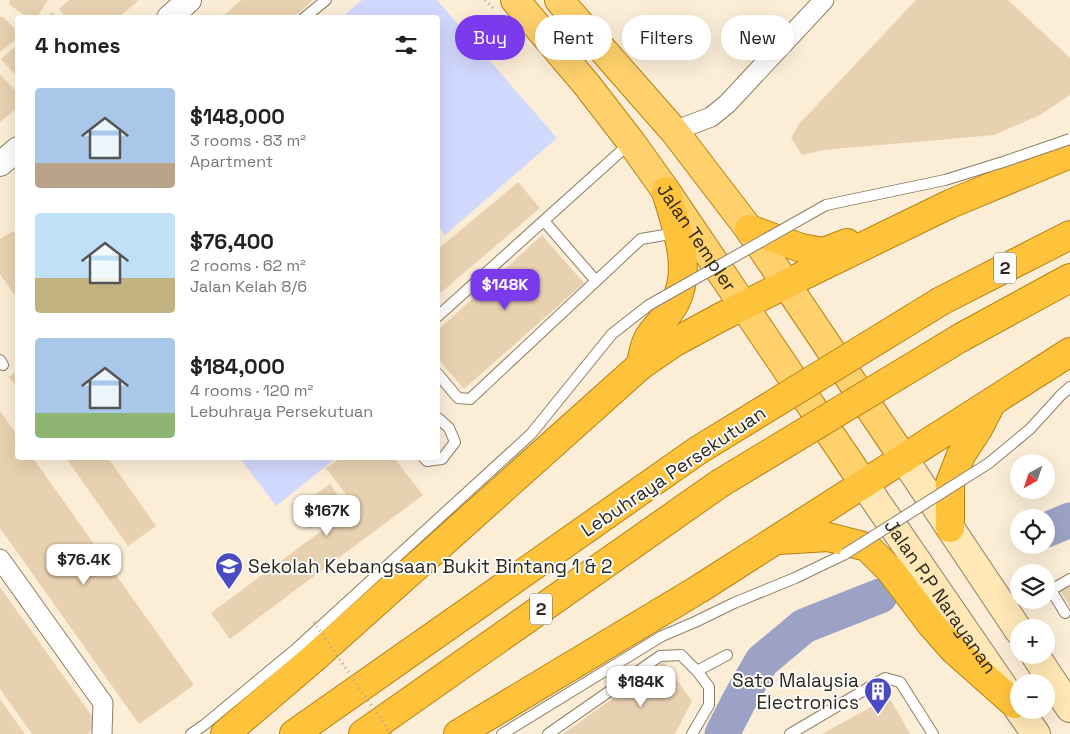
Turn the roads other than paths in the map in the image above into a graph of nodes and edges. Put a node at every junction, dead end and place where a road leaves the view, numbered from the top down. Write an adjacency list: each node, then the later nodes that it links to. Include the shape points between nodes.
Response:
1 (189, 0): 6 (street)
2 (326, 0): 7 (lane)
3 (515, 0): 10 (main road, Jalan Templer)
4 (559, 0): 8 (main road)
5 (824, 0): 8 (street, via 726,104 711,117)
6 (172, 15)
7 (308, 15)
8 (674, 131): 17 (main road)
9 (1070, 139): 50 (lane, bridge, via 945,180 826,205 649,306 612,334 530,434 297,648)
10 (631, 142): 14 (main road, Jalan Templer); 16 (lane)
11 (15, 152): 13 (street)
12 (1070, 154): 15 (highway)
13 (0, 164)
14 (666, 191): 18 (highway); 23 (main road, Jalan Templer)
15 (950, 204): 17 (highway, via 823,252 801,248); 22 (highway)
16 (544, 221): 21 (lane); 24 (lane)
17 (749, 229): 22 (main road)
18 (677, 233): 21 (lane, via 642,239); 26 (highway, via 683,255 681,287 674,304 648,339)
19 (1070, 235): 52 (highway, Lebuhraya Persekutuan / 2, bridge, via 941,301 697,451)
20 (1070, 278): 53 (highway, Lebuhraya Persekutuan / 2, bridge, via 960,338 719,484)
21 (596, 281): 27 (lane, via 470,399 458,398)
22 (786, 284): 23 (highway); 31 (main road)
23 (744, 305): 26 (highway, via 675,342); 33 (main road, Jalan Templer)
24 (440, 314)
25 (1070, 352): 29 (highway)
26 (640, 366): 51 (highway)
27 (440, 376)
28 (1070, 387): 47 (lane, bridge, via 1030,429 989,463 845,554 662,636)
29 (992, 402): 31 (highway); 34 (highway, via 961,455 950,483)
30 (440, 420): 32 (lane, via 450,428 455,442 442,460)
31 (904, 459): 33 (highway); 34 (main road)
32 (426, 460)
33 (864, 484): 35 (highway); 44 (main road, Jalan P.P Narayanan)
34 (950, 528): 39 (main road)
35 (775, 540): 43 (highway); 45 (highway, via 828,537 867,547 891,571 954,650)
36 (0, 559): 49 (street, via 103,703)
37 (1070, 579): 38 (lane, via 1051,590)
38 (1065, 613)
39 (1011, 619)
40 (727, 655): 42 (lane)
41 (1041, 664): 46 (main road)
42 (698, 672): 56 (lane, via 681,655 660,656); 57 (lane, via 709,687 708,705)
43 (555, 684): 47 (lane); 54 (highway)
44 (1010, 696)
45 (1010, 701)
46 (1070, 708)
47 (530, 716): 55 (lane)
48 (1026, 719): 60 (main road, Jalan P.P Narayanan)
49 (102, 734)
50 (191, 734)
51 (225, 734)
52 (294, 734)
53 (363, 734)
54 (458, 734)
55 (502, 734)
56 (548, 734)
57 (692, 734)
58 (790, 734): 59 (lane, via 885,678 900,682)
59 (933, 734)
60 (1036, 734)

